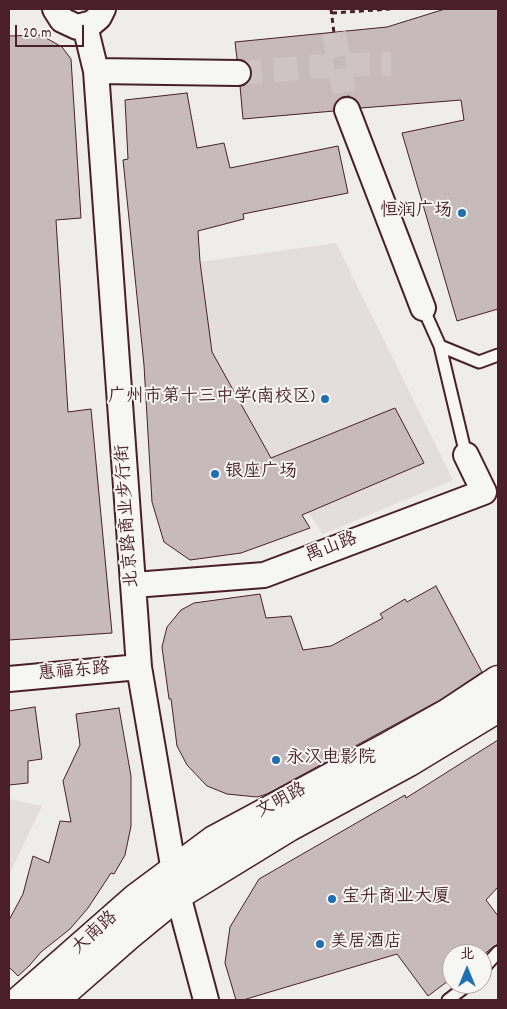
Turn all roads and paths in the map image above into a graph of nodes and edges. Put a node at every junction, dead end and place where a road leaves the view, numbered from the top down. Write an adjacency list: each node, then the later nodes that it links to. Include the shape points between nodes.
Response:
1 (55, 9): 5 (street, via 69,24)
2 (103, 9): 5 (street, via 99,17)
3 (390, 9): 4 (path)
4 (332, 11): 6 (path)
5 (85, 26): 7 (street, 北京路商业步行街)
6 (334, 33)
7 (96, 71): 8 (street); 14 (street, 北京路商业步行街)
8 (238, 73)
9 (347, 110): 10 (street)
10 (423, 308): 11 (lane)
11 (440, 346): 12 (lane, via 479,362); 13 (lane)
12 (498, 355)
13 (466, 455): 14 (street, 禺山路, via 484,492 264,575)
14 (134, 585): 15 (street, 北京路商业步行街)
15 (139, 667): 16 (street, 惠福东路); 19 (street, 北京路商业步行街)
16 (9, 679)
17 (498, 680): 19 (main road, 文明路, via 448,713 214,840)
18 (498, 708): 19 (main road, 文明路, via 418,758 290,827)
19 (175, 882): 20 (main road, 大南路, via 136,898); 21 (main road, 大南路, via 128,936); 22 (street, 北京路商业步行街)
20 (20, 1000)
21 (55, 1000)
22 (206, 1000)

